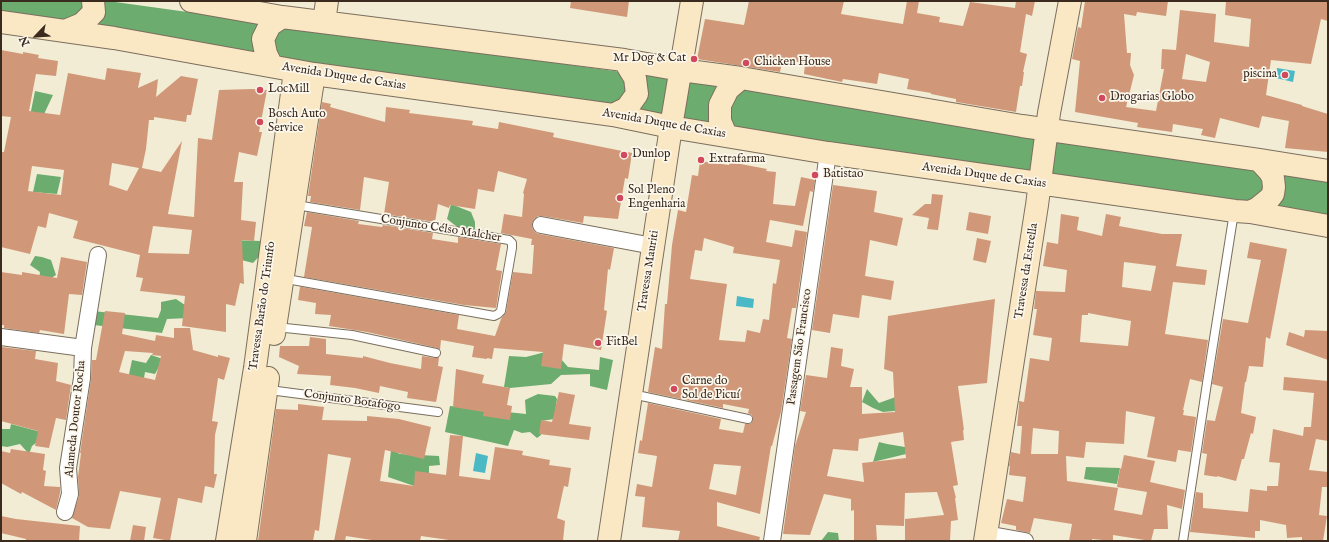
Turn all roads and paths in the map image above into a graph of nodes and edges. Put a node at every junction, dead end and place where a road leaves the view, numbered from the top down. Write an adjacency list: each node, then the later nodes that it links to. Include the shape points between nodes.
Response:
1 (93, 1): 9 (main road, via 94,12 82,24)
2 (191, 1): 6 (main road)
3 (327, 1): 8 (main road)
4 (692, 1): 12 (main road, Travessa Mauriti)
5 (1070, 1): 17 (main road, Travessa da Estrella)
6 (291, 12): 8 (main road); 11 (main road, via 270,25 264,39 266,54)
7 (1, 22): 9 (main road, Avenida Duque de Caxias)
8 (324, 22): 10 (main road)
9 (64, 31): 11 (main road, Avenida Duque de Caxias)
10 (624, 60): 12 (main road); 15 (main road, via 635,78 637,94 627,108)
11 (272, 66): 13 (main road, Avenida Duque de Caxias)
12 (681, 70): 14 (main road); 16 (main road, Travessa Mauriti)
13 (304, 72): 15 (main road, Avenida Duque de Caxias); 23 (main road, Travessa Barão do Triunfo); 34 (main road, Travessa Barão do Triunfo)
14 (741, 78): 17 (main road); 18 (main road, via 728,89 720,105 720,121)
15 (613, 115): 16 (main road, Avenida Duque de Caxias)
16 (671, 127): 18 (main road, Avenida Duque de Caxias); 27 (main road, Travessa Mauriti)
17 (1047, 130): 20 (main road); 22 (main road, Travessa da Estrella)
18 (726, 135): 19 (main road, Avenida Duque de Caxias)
19 (828, 153): 22 (main road, Avenida Duque de Caxias); 43 (street, Passagem São Francisco)
20 (1259, 160): 21 (main road); 24 (main road, via 1273,178 1273,194 1258,208)
21 (1328, 171)
22 (1040, 183): 24 (main road, Avenida Duque de Caxias); 39 (main road, Travessa da Estrella)
23 (298, 205): 29 (main road, Travessa Barão do Triunfo); 29 (lane, Conjunto Célso Malcher, via 509,240 512,248 501,312 494,316)
24 (1242, 211): 26 (main road, Avenida Duque de Caxias); 45 (lane, via 1207,382)
25 (540, 225): 27 (street)
26 (1328, 226)
27 (653, 246): 35 (main road, Travessa Mauriti)
28 (98, 255): 32 (street, Alameda Doutor Rocha)
29 (288, 279): 30 (main road, Travessa Barão do Triunfo)
30 (275, 327): 33 (lane, via 352,335); 34 (main road, Travessa Barão do Triunfo)
31 (1, 337): 32 (street, Alameda Doutor Rocha)
32 (83, 348): 38 (street, Alameda Doutor Rocha, via 81,384 68,468 70,494)
33 (436, 353)
34 (267, 379): 36 (lane, Conjunto Botafogo); 40 (main road, Travessa Barão do Triunfo); 41 (main road, Travessa Barão do Triunfo)
35 (631, 393): 37 (lane); 42 (main road, Travessa Mauriti)
36 (438, 412)
37 (748, 418)
38 (65, 512)
39 (986, 537): 44 (street)
40 (227, 541)
41 (245, 541)
42 (609, 541)
43 (772, 541)
44 (1025, 541)
45 (1183, 541)

